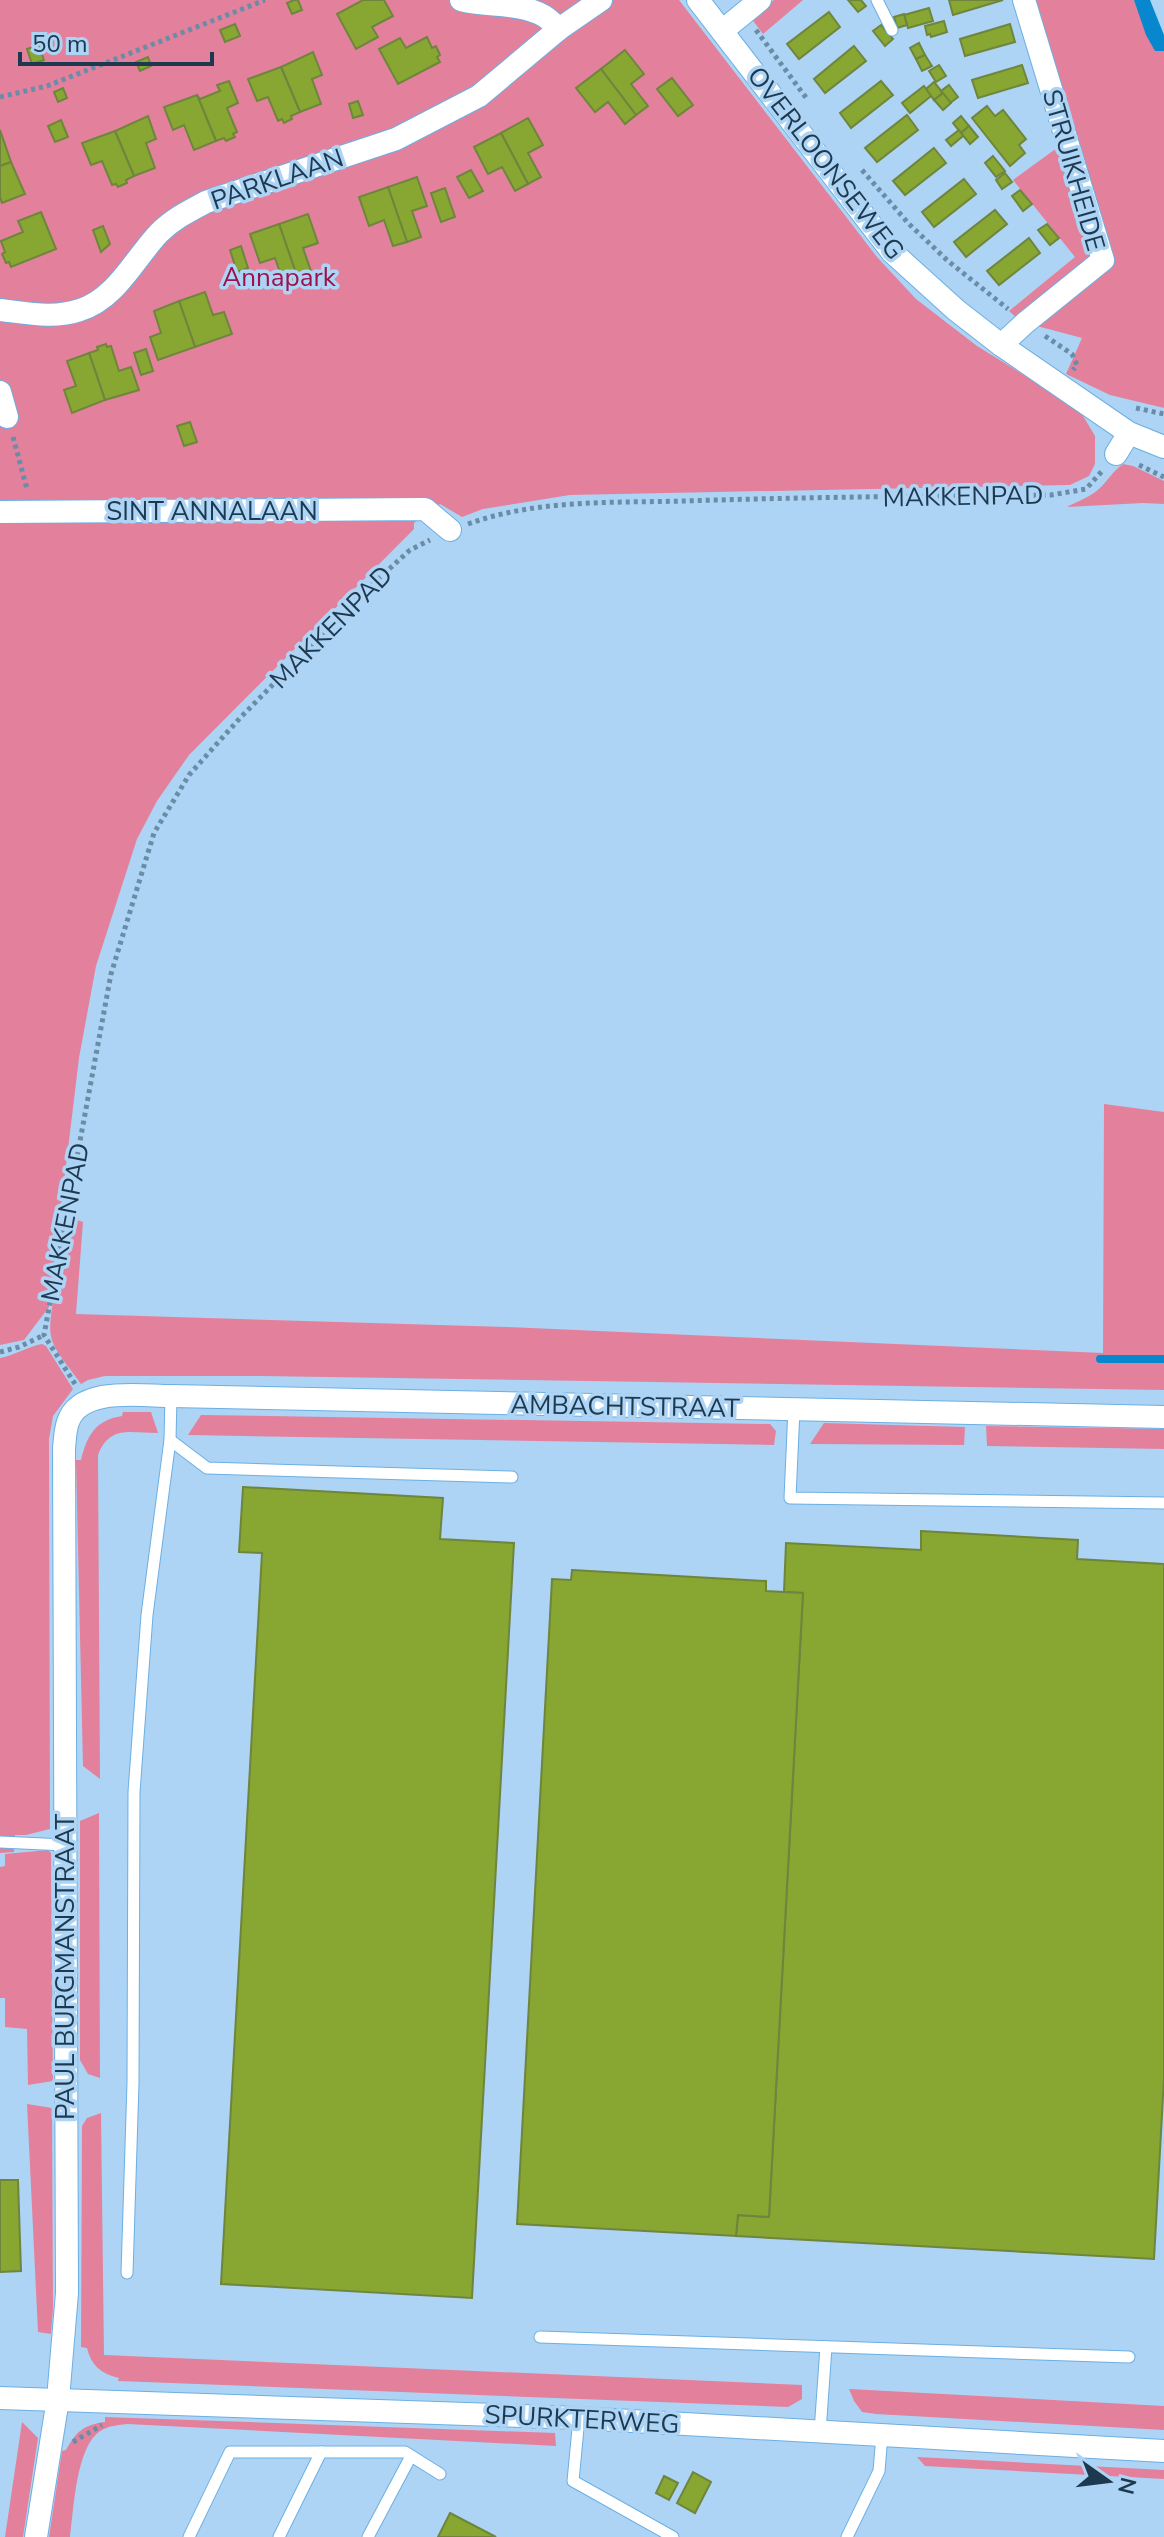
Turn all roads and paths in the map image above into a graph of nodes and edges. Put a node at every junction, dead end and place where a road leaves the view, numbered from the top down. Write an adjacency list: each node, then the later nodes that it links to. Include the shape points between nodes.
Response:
1 (265, 0): 11 (path, via 47,86)
2 (461, 0): 8 (street, via 528,11)
3 (601, 0): 8 (street, PARKLAAN)
4 (698, 0): 10 (street, OVERLOONSEWEG)
5 (877, 0): 9 (lane)
6 (1024, 0): 15 (street, STRUIKHEIDE, via 1103,260)
7 (752, 6): 10 (street); 12 (path)
8 (559, 29): 14 (street, PARKLAAN, via 479,96 396,139 180,215 99,302 45,316)
9 (892, 30)
10 (722, 31): 16 (street, OVERLOONSEWEG, via 892,252)
11 (0, 97)
12 (814, 108)
13 (859, 167): 15 (path, via 948,261)
14 (0, 310)
15 (1025, 323): 16 (street, STRUIKHEIDE); 17 (path, via 1072,354 1077,365)
16 (1001, 345): 17 (street, OVERLOONSEWEG)
17 (1061, 386): 20 (street, OVERLOONSEWEG)
18 (0, 392): 19 (street)
19 (7, 417): 24 (path)
20 (1129, 433): 21 (street, OVERLOONSEWEG); 22 (street)
21 (1164, 447)
22 (1116, 454): 25 (path, MAKKENPAD, via 1086,489 1051,495 548,506 492,515)
23 (0, 512): 24 (street, SINT ANNALAAN)
24 (29, 512): 25 (street, SINT ANNALAAN, via 425,509)
25 (450, 530): 26 (path, MAKKENPAD, via 410,550 281,676 189,775 154,833 111,974)
26 (44, 1335): 27 (path); 29 (path, MAKKENPAD)
27 (0, 1352)
28 (171, 1396): 29 (street, AMBACHTSTRAAT, via 105,1396); 30 (street, AMBACHTSTRAAT); 32 (lane)
29 (86, 1402): 36 (street, PAUL BURGMANSTRAAT, via 68,1420 64,1448)
30 (794, 1409): 31 (street, AMBACHTSTRAAT); 34 (lane, via 790,1498)
31 (1164, 1417)
32 (170, 1440): 33 (lane, via 207,1468); 37 (lane, via 147,1615 134,1792)
33 (512, 1477)
34 (1164, 1503)
35 (0, 1842): 36 (lane)
36 (65, 1845): 42 (street, PAUL BURGMANSTRAAT, via 67,2293)
37 (127, 2273)
38 (540, 2337): 39 (lane)
39 (826, 2347): 40 (lane); 45 (lane)
40 (1129, 2357)
41 (0, 2398): 42 (street, SPURKTERWEG)
42 (58, 2399): 43 (street, SPURKTERWEG); 47 (street, PAUL BURGMANSTRAAT)
43 (579, 2418): 45 (street, SPURKTERWEG); 56 (lane, via 573,2481)
44 (114, 2419): 47 (path, via 66,2445)
45 (820, 2432): 46 (street, SPURKTERWEG)
46 (882, 2435): 48 (street, SPURKTERWEG); 57 (lane, via 879,2471)
47 (51, 2443): 52 (street, PAUL BURGMANSTRAAT)
48 (1164, 2451)
49 (321, 2452): 50 (lane); 53 (lane, via 230,2452); 54 (lane)
50 (411, 2456): 51 (lane); 55 (lane)
51 (440, 2474)
52 (36, 2537)
53 (189, 2537)
54 (279, 2537)
55 (368, 2537)
56 (673, 2537)
57 (847, 2537)

